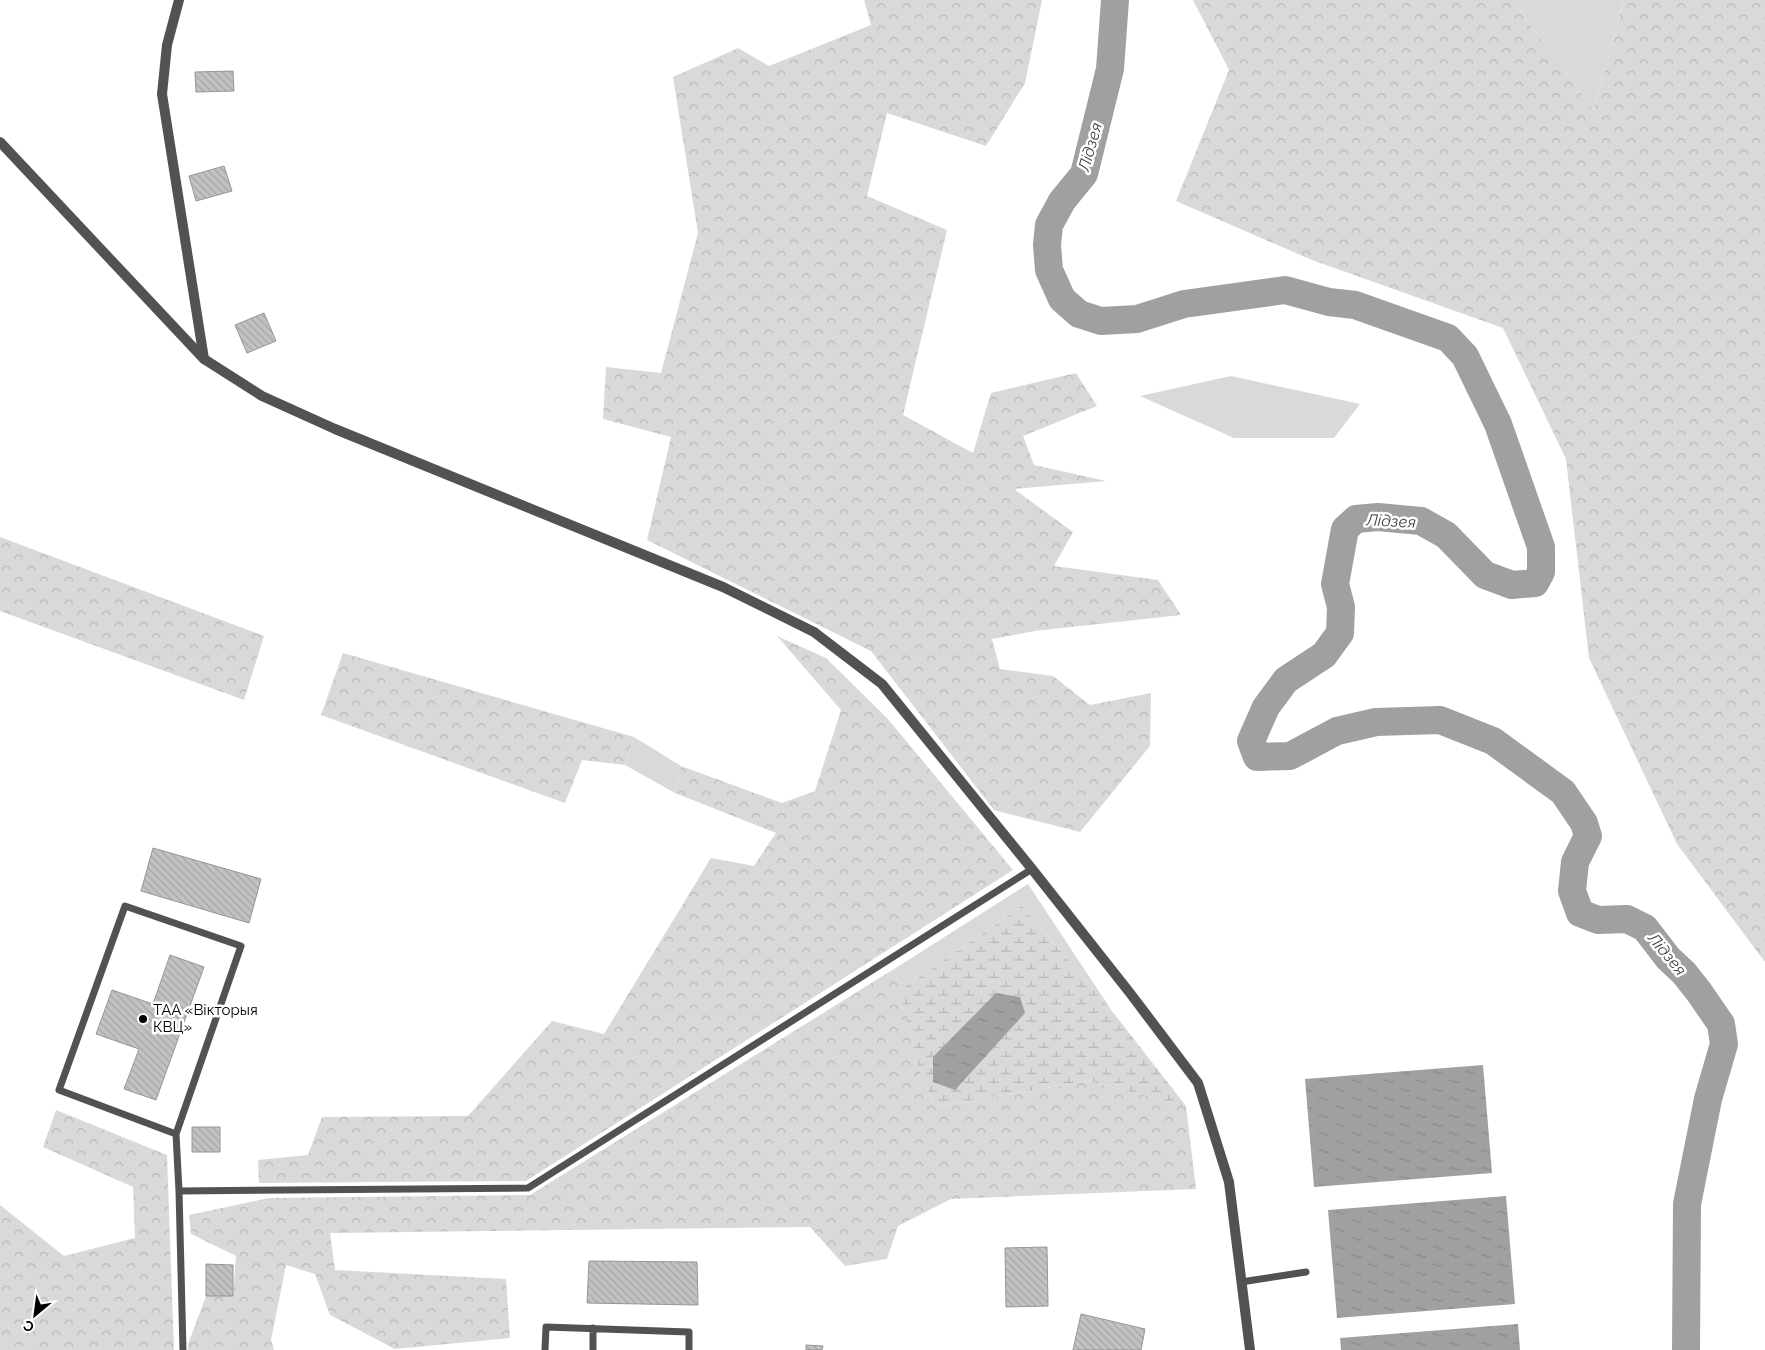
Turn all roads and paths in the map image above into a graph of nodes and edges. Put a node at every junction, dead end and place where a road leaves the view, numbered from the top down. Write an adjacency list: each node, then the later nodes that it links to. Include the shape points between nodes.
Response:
1 (179, 0): 3 (street, via 168,45 162,94)
2 (0, 142): 3 (street)
3 (204, 359): 4 (street, via 262,396 335,429 723,587 814,632 882,684)
4 (1032, 869): 6 (lane, via 528,1188); 8 (street, via 1198,1083 1228,1182)
5 (176, 1134): 5 (lane, via 241,946 125,906 59,1090); 6 (lane)
6 (179, 1191): 10 (lane)
7 (1306, 1272): 8 (lane)
8 (1241, 1282): 14 (street)
9 (593, 1328): 11 (lane, via 546,1327); 12 (lane); 13 (lane, via 689,1332)
10 (183, 1350)
11 (545, 1350)
12 (593, 1350)
13 (689, 1350)
14 (1250, 1350)

